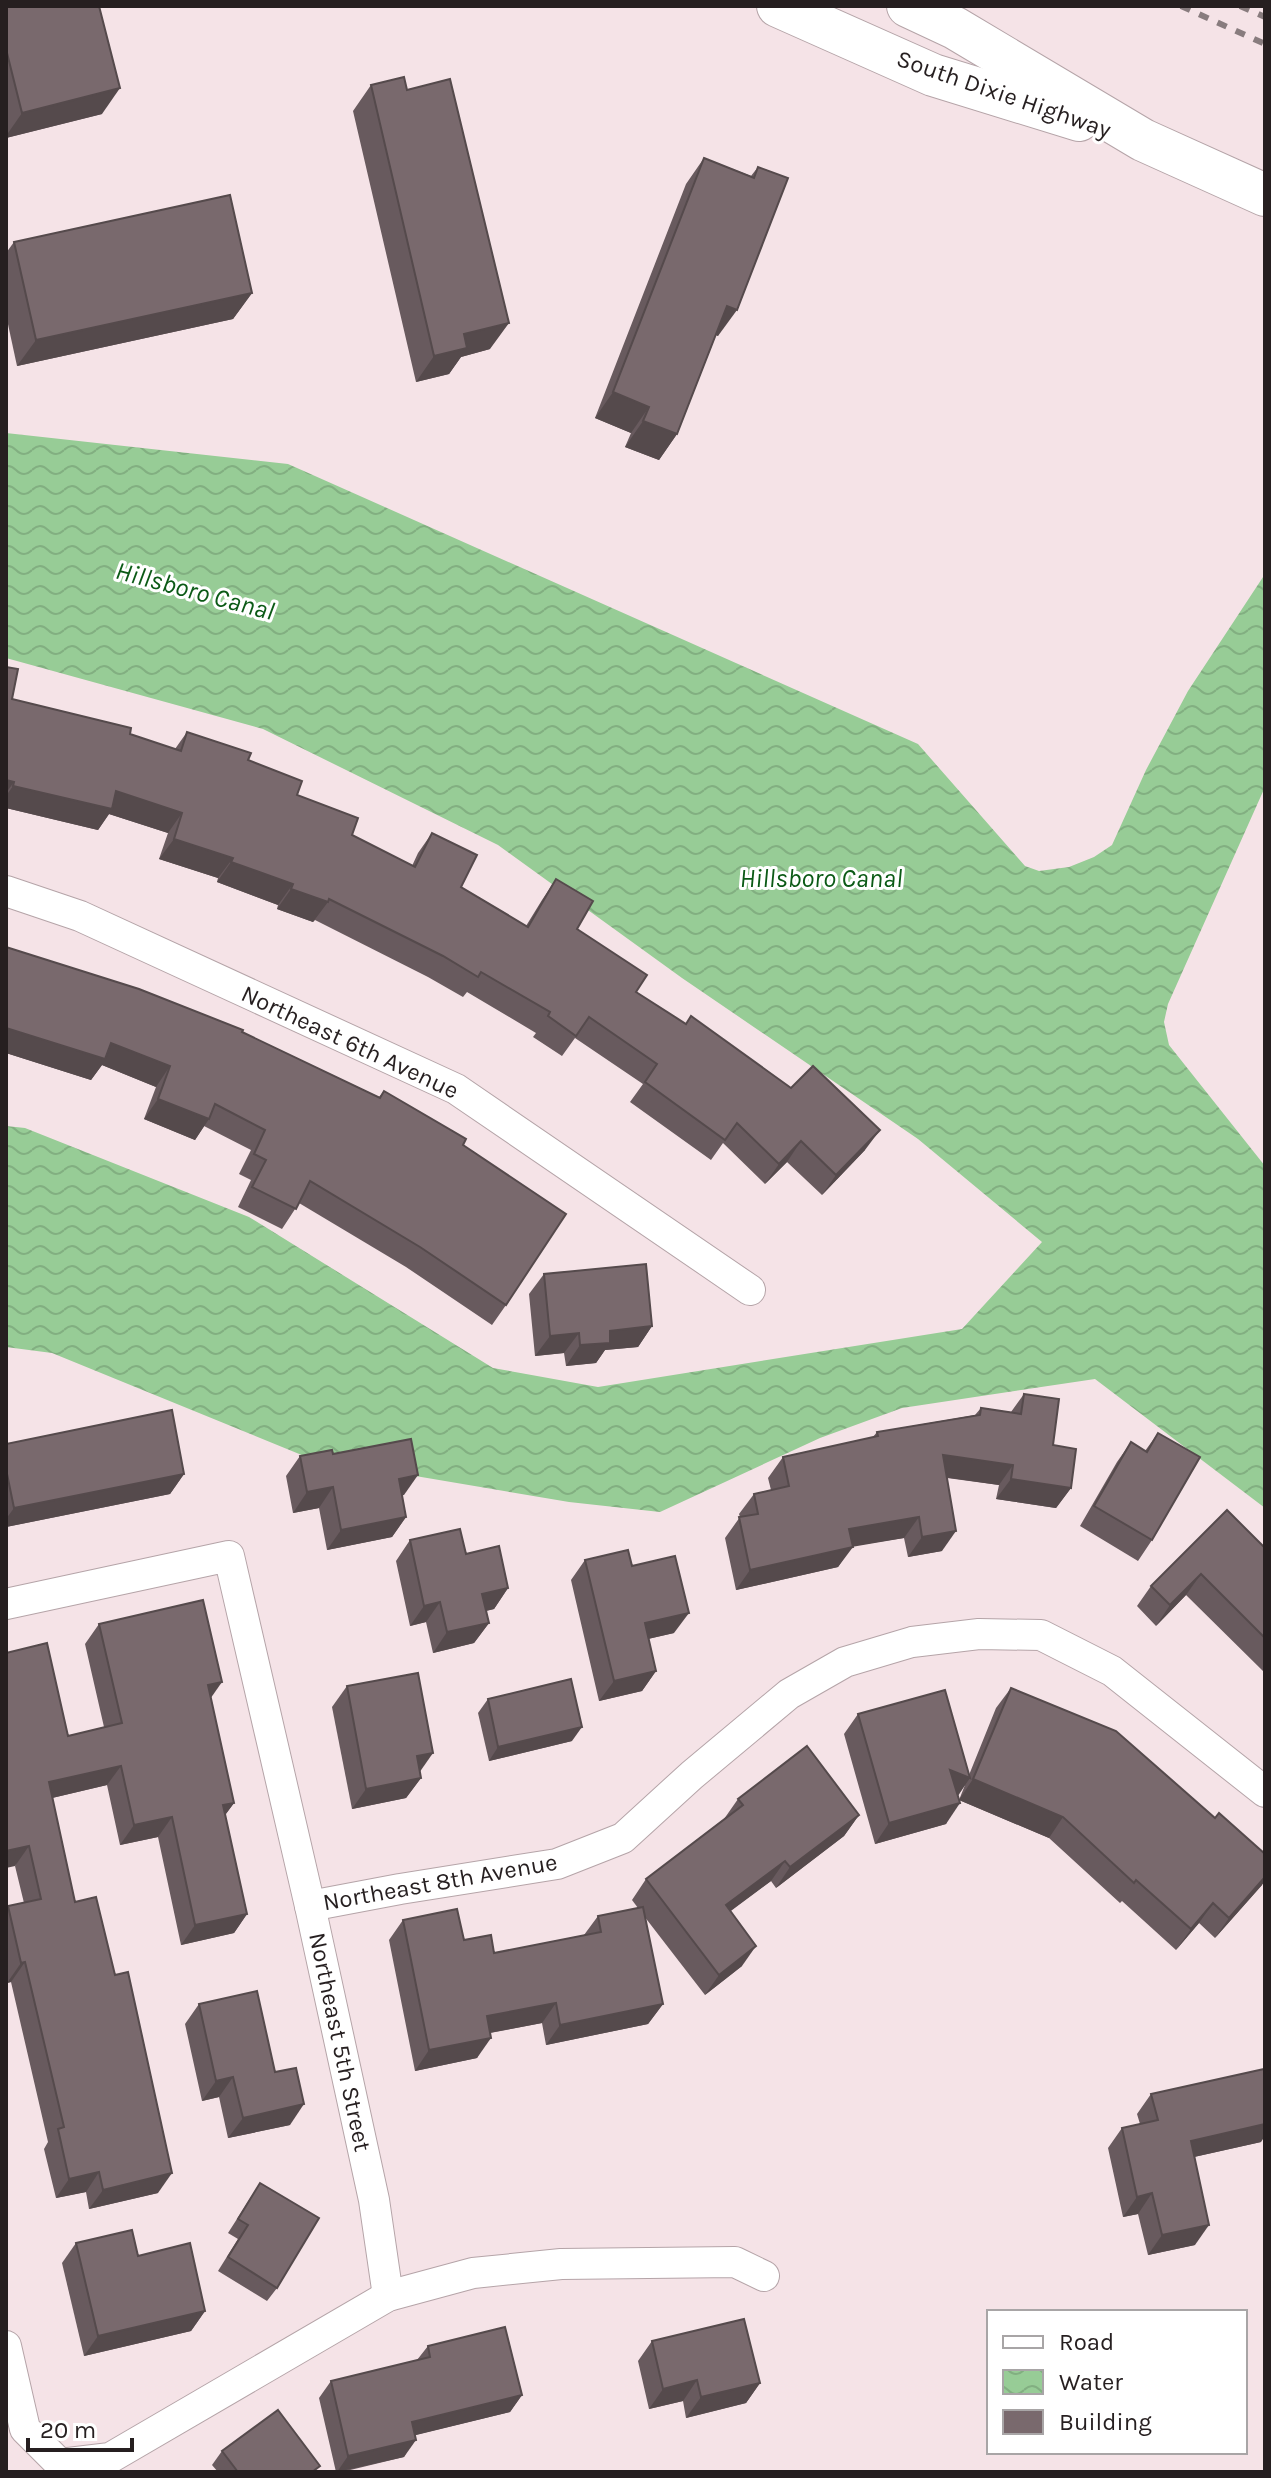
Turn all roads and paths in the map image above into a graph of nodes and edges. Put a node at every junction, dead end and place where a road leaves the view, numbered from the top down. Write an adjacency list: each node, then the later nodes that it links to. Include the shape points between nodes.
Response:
1 (778, 6): 3 (main road, South Dixie Highway, via 933,75)
2 (908, 6): 3 (main road, South Dixie Highway, via 955,28)
3 (1143, 140): 4 (main road, South Dixie Highway)
4 (1265, 195)
5 (6, 891): 6 (street, Northeast 6th Avenue, via 80,916 456,1089)
6 (750, 1290)
7 (6, 1604): 9 (street, Northeast 5th Street, via 229,1556)
8 (1265, 1792): 9 (street, Northeast 8th Avenue, via 1112,1671 1041,1635 979,1634 912,1642 845,1662 789,1694 623,1838 557,1864)
9 (310, 1906): 11 (street, Northeast 5th Street, via 374,2200)
10 (764, 2276): 11 (street, via 735,2262 561,2264 473,2273)
11 (388, 2296): 12 (street, via 110,2458 60,2464 25,2429)
12 (6, 2346)

